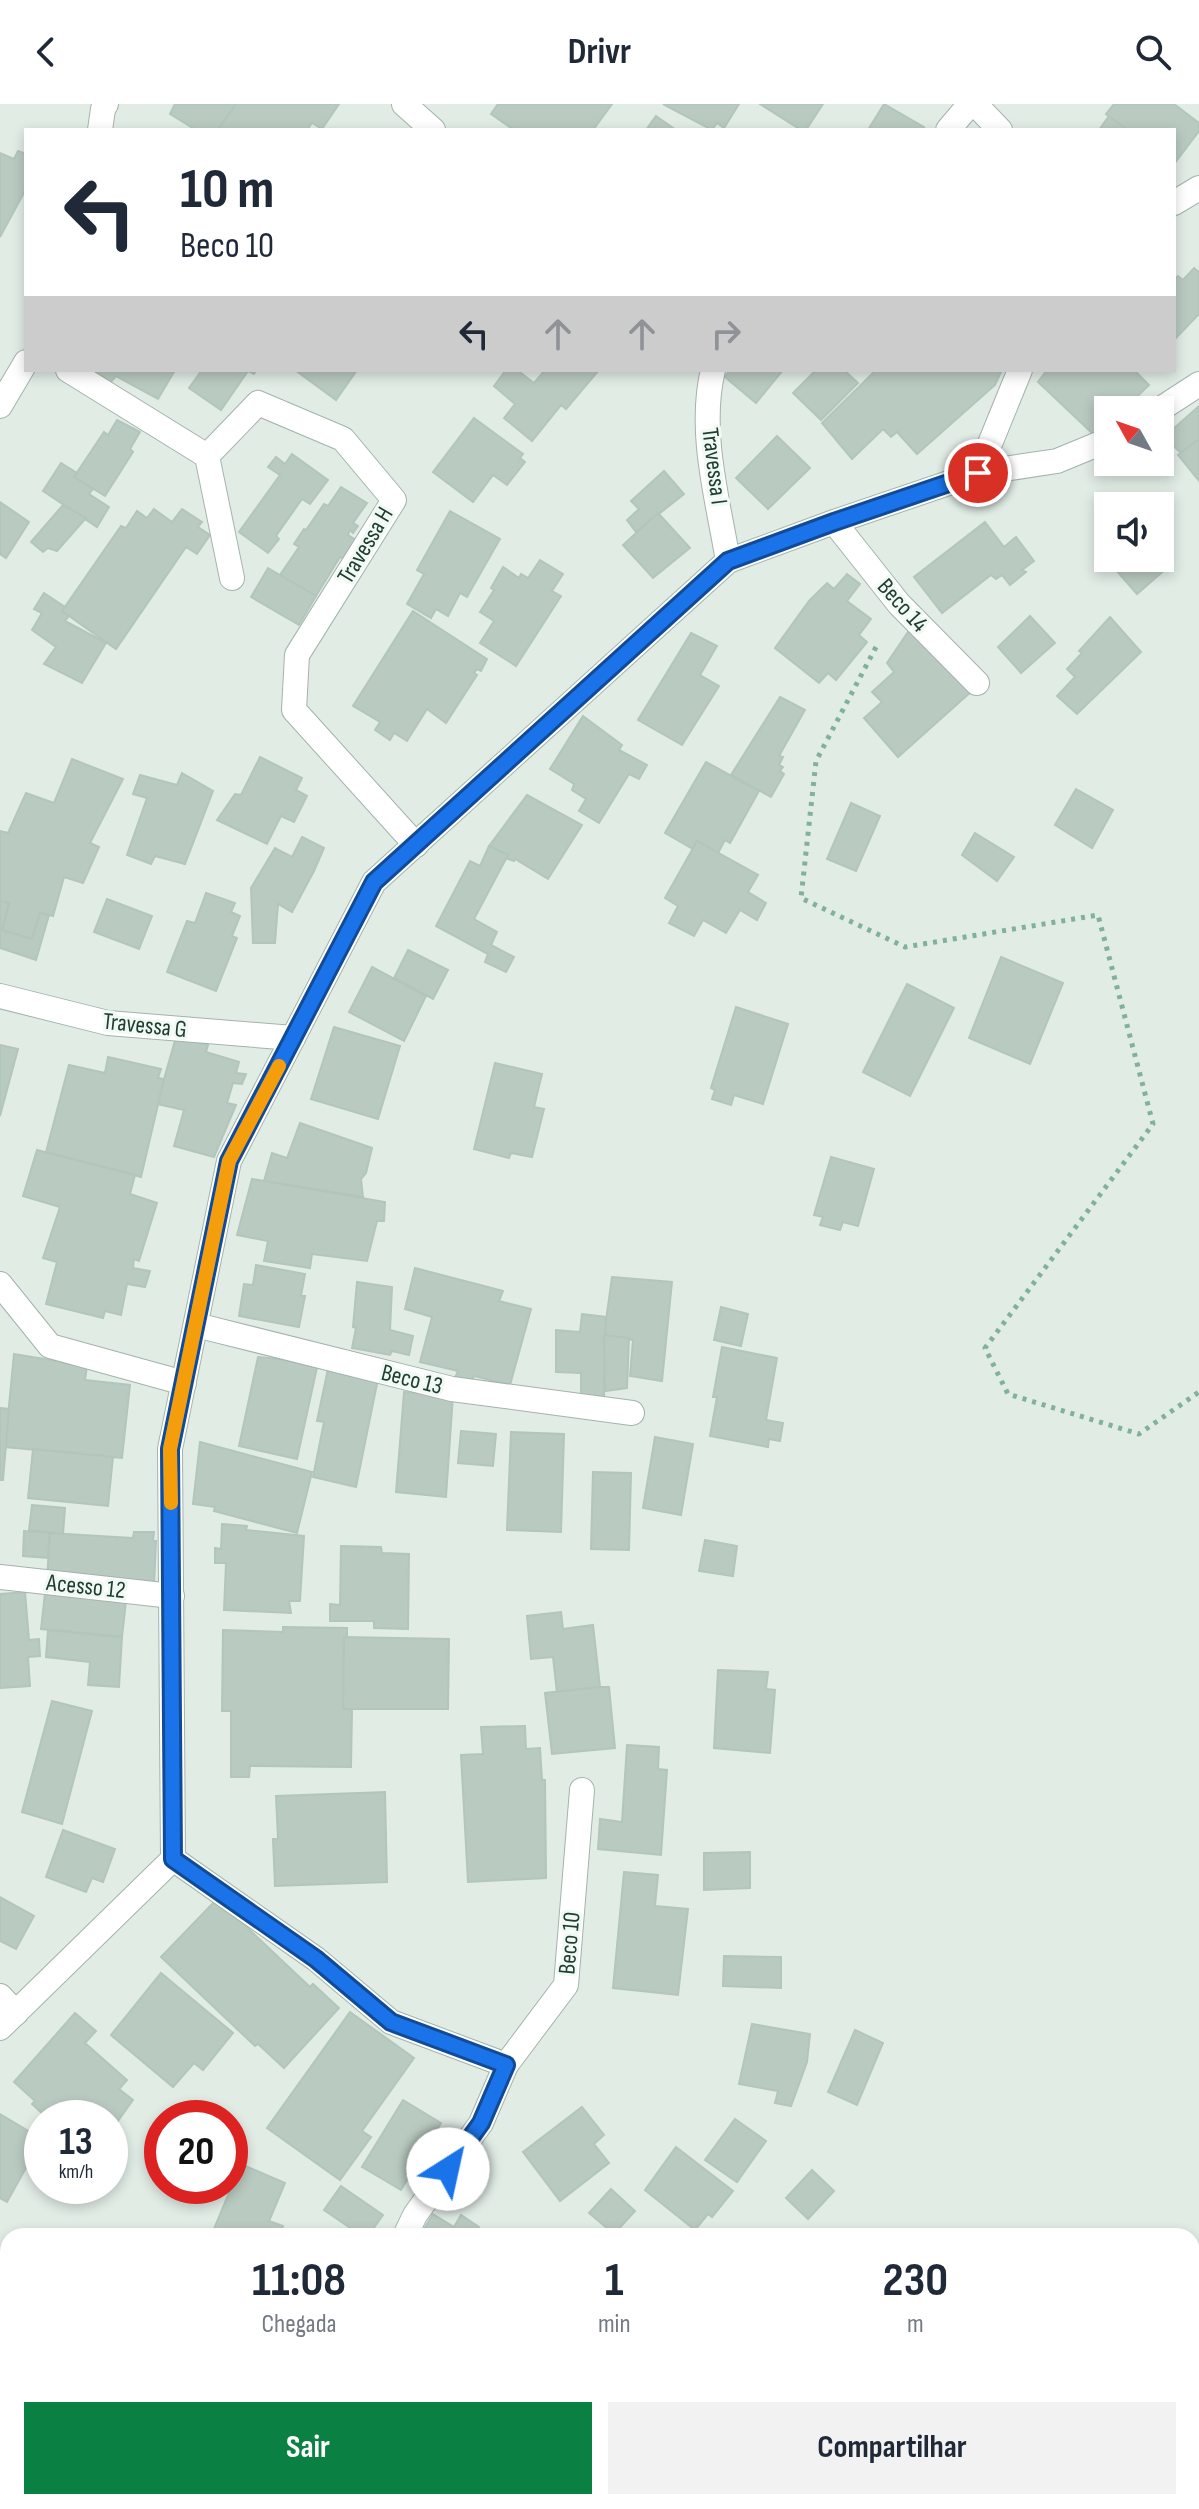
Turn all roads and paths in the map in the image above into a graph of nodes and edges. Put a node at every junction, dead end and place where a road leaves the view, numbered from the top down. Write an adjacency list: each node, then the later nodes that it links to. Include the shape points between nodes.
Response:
1 (106, 104): 4 (street)
2 (404, 104): 5 (street)
3 (972, 104): 6 (street); 7 (street)
4 (100, 128)
5 (431, 128)
6 (950, 128)
7 (998, 128)
8 (1199, 188): 9 (street)
9 (1176, 202)
10 (24, 365): 16 (street)
11 (71, 372): 18 (street)
12 (713, 372): 21 (street, Travessa I, via 709,445)
13 (1019, 372): 19 (street)
14 (1199, 384): 15 (street)
15 (1174, 400)
16 (0, 406)
17 (1094, 446): 19 (street, via 1057,461)
18 (207, 456): 22 (street); 25 (street, Travessa H, via 258,403 343,439 394,500 297,655 294,710)
19 (978, 473): 20 (street)
20 (834, 522): 21 (street); 23 (street, Beco 14)
21 (728, 561): 25 (street)
22 (232, 578)
23 (899, 604): 24 (street, Beco 14); 31 (path, via 816,761 801,898 905,947 1098,915 1153,1124 985,1348 1008,1394 1139,1434)
24 (977, 683)
25 (416, 845): 27 (street, via 374,882)
26 (0, 996): 27 (street, Travessa G, via 108,1023)
27 (293, 1038): 29 (street, via 229,1161)
28 (0, 1284): 30 (street, via 50,1346)
29 (196, 1325): 30 (street); 32 (street, Beco 13, via 452,1389)
30 (184, 1383): 34 (street, via 170,1449)
31 (1199, 1392)
32 (632, 1413)
33 (0, 1577): 34 (street, Acesso 12)
34 (172, 1596): 36 (street)
35 (582, 1790): 38 (street, Beco 10, via 566,1985)
36 (173, 1859): 37 (street); 38 (street, via 316,1959 391,2022)
37 (5, 2012)
38 (506, 2065): 39 (street, Beco 10, via 481,2123)
39 (409, 2228)

